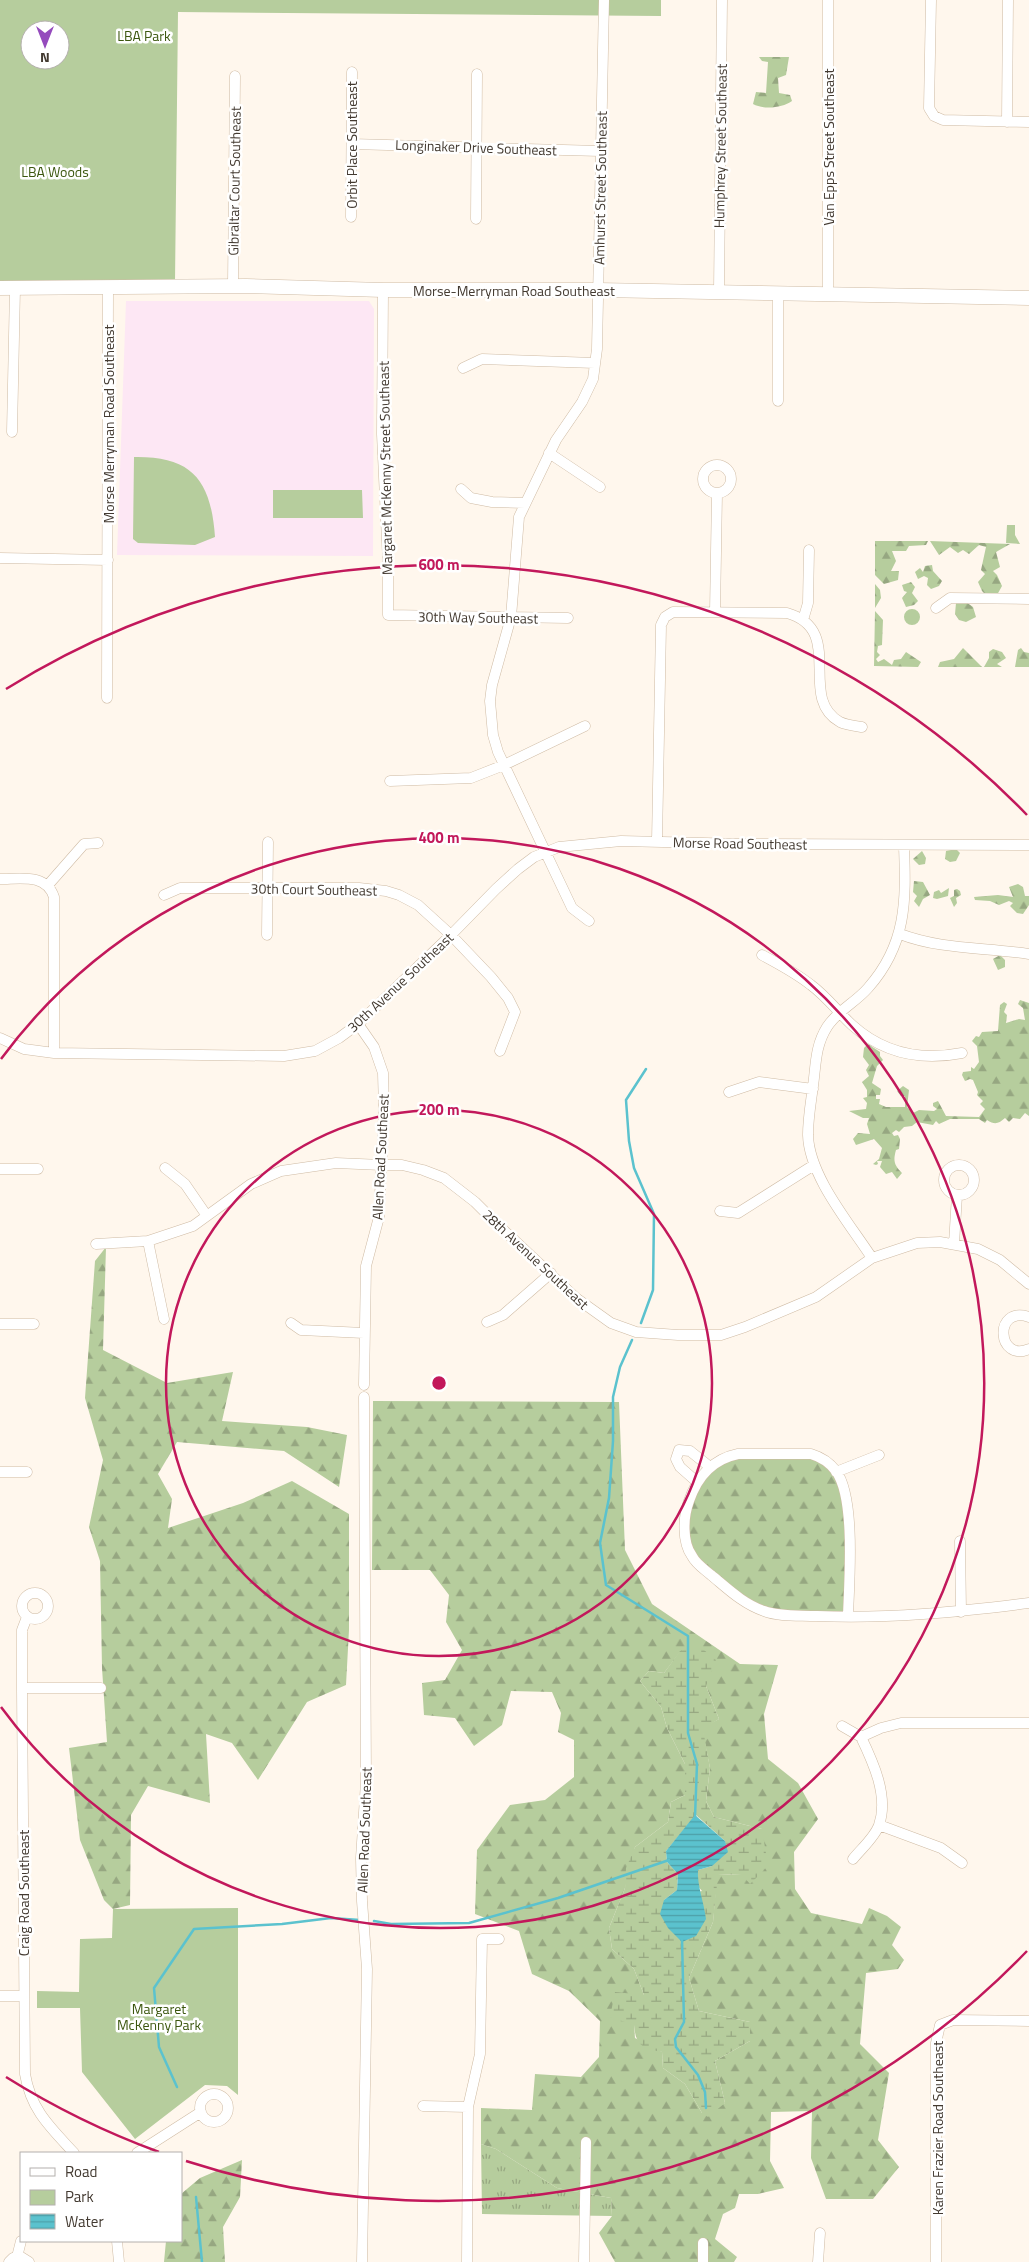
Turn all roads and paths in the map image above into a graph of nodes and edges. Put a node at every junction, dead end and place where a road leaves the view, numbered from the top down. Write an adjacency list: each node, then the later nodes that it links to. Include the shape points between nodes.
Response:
1 (604, 0): 13 (street, Amhurst Street Southeast)
2 (722, 0): 22 (street, Humphrey Street Southeast)
3 (828, 0): 24 (street, Van Epps Street Southeast)
4 (931, 0): 9 (street, via 929,108 942,120)
5 (1008, 0): 9 (street)
6 (352, 72): 11 (street, Orbit Place Southeast)
7 (477, 74): 12 (street)
8 (235, 76): 16 (street, Gibraltar Court Southeast)
9 (1007, 122): 10 (street)
10 (1029, 122)
11 (352, 144): 12 (street, Longinaker Drive Southeast); 14 (street, Orbit Place Southeast)
12 (476, 146): 13 (street, Longinaker Drive Southeast); 15 (street)
13 (600, 151): 21 (street, Amhurst Street Southeast)
14 (351, 217)
15 (476, 219)
16 (233, 286): 19 (street, Morse-Merryman Road Southeast); 20 (street, Morse-Merryman Road Southeast)
17 (0, 288): 18 (street, Morse-Merryman Road Southeast)
18 (15, 288): 19 (street, Morse-Merryman Road Southeast); 29 (street)
19 (108, 288): 37 (street, Morse Merryman Road Southeast)
20 (383, 290): 21 (street, Morse-Merryman Road Southeast); 41 (street, Margaret McKenny Street Southeast, via 382,434)
21 (598, 290): 22 (street, Morse-Merryman Road Southeast); 26 (street, Amhurst Street Southeast)
22 (719, 292): 23 (street, Morse-Merryman Road Southeast)
23 (778, 293): 24 (street, Morse-Merryman Road Southeast); 28 (street)
24 (828, 294): 25 (street, Morse-Merryman Road Southeast)
25 (1029, 298)
26 (595, 363): 27 (street, via 482,359); 30 (street, Amhurst Street Southeast, via 593,379 582,402)
27 (463, 368)
28 (778, 401)
29 (12, 432)
30 (549, 453): 31 (street); 34 (street, Amhurst Street Southeast)
31 (600, 487)
32 (461, 489): 34 (street, via 471,498)
33 (717, 492): 40 (street)
34 (525, 503): 42 (street, Amhurst Street Southeast, via 519,517)
35 (809, 550): 44 (street, via 808,603)
36 (0, 558): 37 (street)
37 (108, 560): 45 (street, Morse Merryman Road Southeast)
38 (1029, 599): 39 (street, via 950,598)
39 (936, 608)
40 (715, 612): 44 (street, via 787,614); 52 (street, Morse Road Southeast, via 673,612 665,616 661,625)
41 (388, 615): 42 (street, 30th Way Southeast)
42 (511, 617): 43 (street, 30th Way Southeast); 48 (street, Amhurst Street Southeast, via 490,701 494,735)
43 (568, 618)
44 (803, 620): 47 (street, via 818,637 824,707 842,723)
45 (107, 698)
46 (585, 726): 48 (street)
47 (862, 727)
48 (504, 765): 49 (street, via 457,780); 55 (street, Amhurst Street Southeast)
49 (390, 780)
50 (98, 842): 57 (street, via 84,844)
51 (268, 842): 58 (street)
52 (657, 842): 54 (street, Morse Road Southeast); 55 (street, 30th Avenue Southeast, via 579,844)
53 (1029, 845): 54 (street, Morse Road Southeast)
54 (904, 846): 61 (street, via 906,896)
55 (545, 852): 60 (street, Amhurst Street Southeast, via 572,908); 63 (street, 30th Avenue Southeast, via 518,869)
56 (0, 879): 57 (street, via 36,879)
57 (48, 885): 70 (street, via 55,903)
58 (267, 888): 59 (street, 30th Court Southeast, via 180,888); 62 (street); 63 (street, 30th Court Southeast, via 359,888 398,894 418,905)
59 (164, 895)
60 (589, 921)
61 (900, 934): 64 (street, via 939,945); 66 (street, via 879,975 856,1000)
62 (267, 935)
63 (452, 935): 67 (street, 30th Avenue Southeast); 69 (street, 30th Court Southeast, via 508,998 515,1012)
64 (1029, 954)
65 (762, 955): 66 (street, via 812,985)
66 (840, 1011): 71 (street, via 859,1031 890,1049 926,1057); 72 (street, via 820,1040)
67 (358, 1024): 70 (street, 30th Avenue Southeast, via 315,1050 284,1056); 74 (street, Allen Road Southeast, via 374,1047 383,1073)
68 (0, 1038): 70 (street, 30th Avenue Southeast, via 24,1049)
69 (500, 1051)
70 (54, 1053)
71 (962, 1053)
72 (813, 1089): 73 (street, via 759,1082); 75 (street, via 808,1136)
73 (729, 1092)
74 (382, 1164): 81 (street, 28th Avenue Southeast, via 336,1163 281,1171 251,1184); 86 (street, 28th Avenue Southeast, via 423,1170 444,1178 475,1202); 94 (street, Allen Road Southeast, via 379,1218 366,1266)
75 (814, 1166): 80 (street, via 738,1213); 85 (street)
76 (166, 1168): 81 (street, via 185,1184)
77 (0, 1169): 78 (street)
78 (38, 1169)
79 (957, 1196): 84 (street)
80 (720, 1211)
81 (207, 1216): 82 (street, 28th Avenue Southeast, via 192,1226)
82 (148, 1241): 83 (street, 28th Avenue Southeast); 89 (street)
83 (96, 1244)
84 (954, 1244): 85 (street, 28th Avenue Southeast, via 917,1243); 87 (street, 28th Avenue Southeast, via 1000,1260)
85 (872, 1258): 86 (street, 28th Avenue Southeast, via 816,1297 721,1335 656,1334 622,1328 576,1298)
86 (551, 1273): 90 (street, via 503,1315)
87 (1029, 1284)
88 (1029, 1317): 95 (street, via 1013,1317 1003,1331 1009,1347 1020,1352)
89 (164, 1320)
90 (487, 1322)
91 (291, 1323): 94 (street, via 301,1330)
92 (0, 1324): 93 (street)
93 (34, 1324)
94 (364, 1333): 96 (street, Allen Road Southeast)
95 (1029, 1349)
96 (364, 1384)
97 (364, 1397): 134 (street, Allen Road Southeast, via 366,1782 361,1858 367,1969)
98 (879, 1455): 102 (street)
99 (710, 1466): 102 (street, via 738,1454 811,1454 820,1457); 103 (street); 103 (street, via 690,1451 679,1450 678,1464)
100 (0, 1472): 101 (street)
101 (27, 1472)
102 (836, 1472): 107 (street, via 849,1518)
103 (697, 1482): 107 (street, via 686,1508 685,1524 689,1550 697,1563 745,1602 761,1610 773,1614)
104 (960, 1541): 106 (street)
105 (1029, 1603): 106 (street)
106 (961, 1612): 107 (street)
107 (848, 1616)
108 (27, 1617): 109 (street, Craig Road Southeast, via 22,1630)
109 (22, 1688): 110 (street); 119 (street, Craig Road Southeast)
110 (102, 1688)
111 (1029, 1723): 113 (street, via 901,1723)
112 (842, 1726): 113 (street)
113 (861, 1737): 114 (street, via 875,1768 880,1794)
114 (879, 1825): 115 (street); 116 (street, via 941,1848)
115 (853, 1859)
116 (962, 1863)
117 (499, 1939): 122 (street, via 482,1939 480,2054)
118 (0, 1996): 119 (street)
119 (24, 1996): 125 (street, Craig Road Southeast, via 27,2086 37,2110)
120 (1029, 2020): 139 (street, Karen Frazier Road Southeast, via 953,2020 940,2024 936,2043)
121 (422, 2106): 122 (street)
122 (468, 2107): 135 (street)
123 (201, 2112): 126 (street)
124 (586, 2142): 136 (street)
125 (73, 2152)
126 (139, 2152)
127 (820, 2233): 138 (street)
128 (22, 2242): 131 (street)
129 (117, 2242): 133 (street)
130 (703, 2243): 137 (street)
131 (13, 2260): 132 (street, via 25,2258)
132 (30, 2262)
133 (119, 2262)
134 (362, 2262)
135 (467, 2262)
136 (584, 2262)
137 (703, 2262)
138 (818, 2262)
139 (936, 2262)

